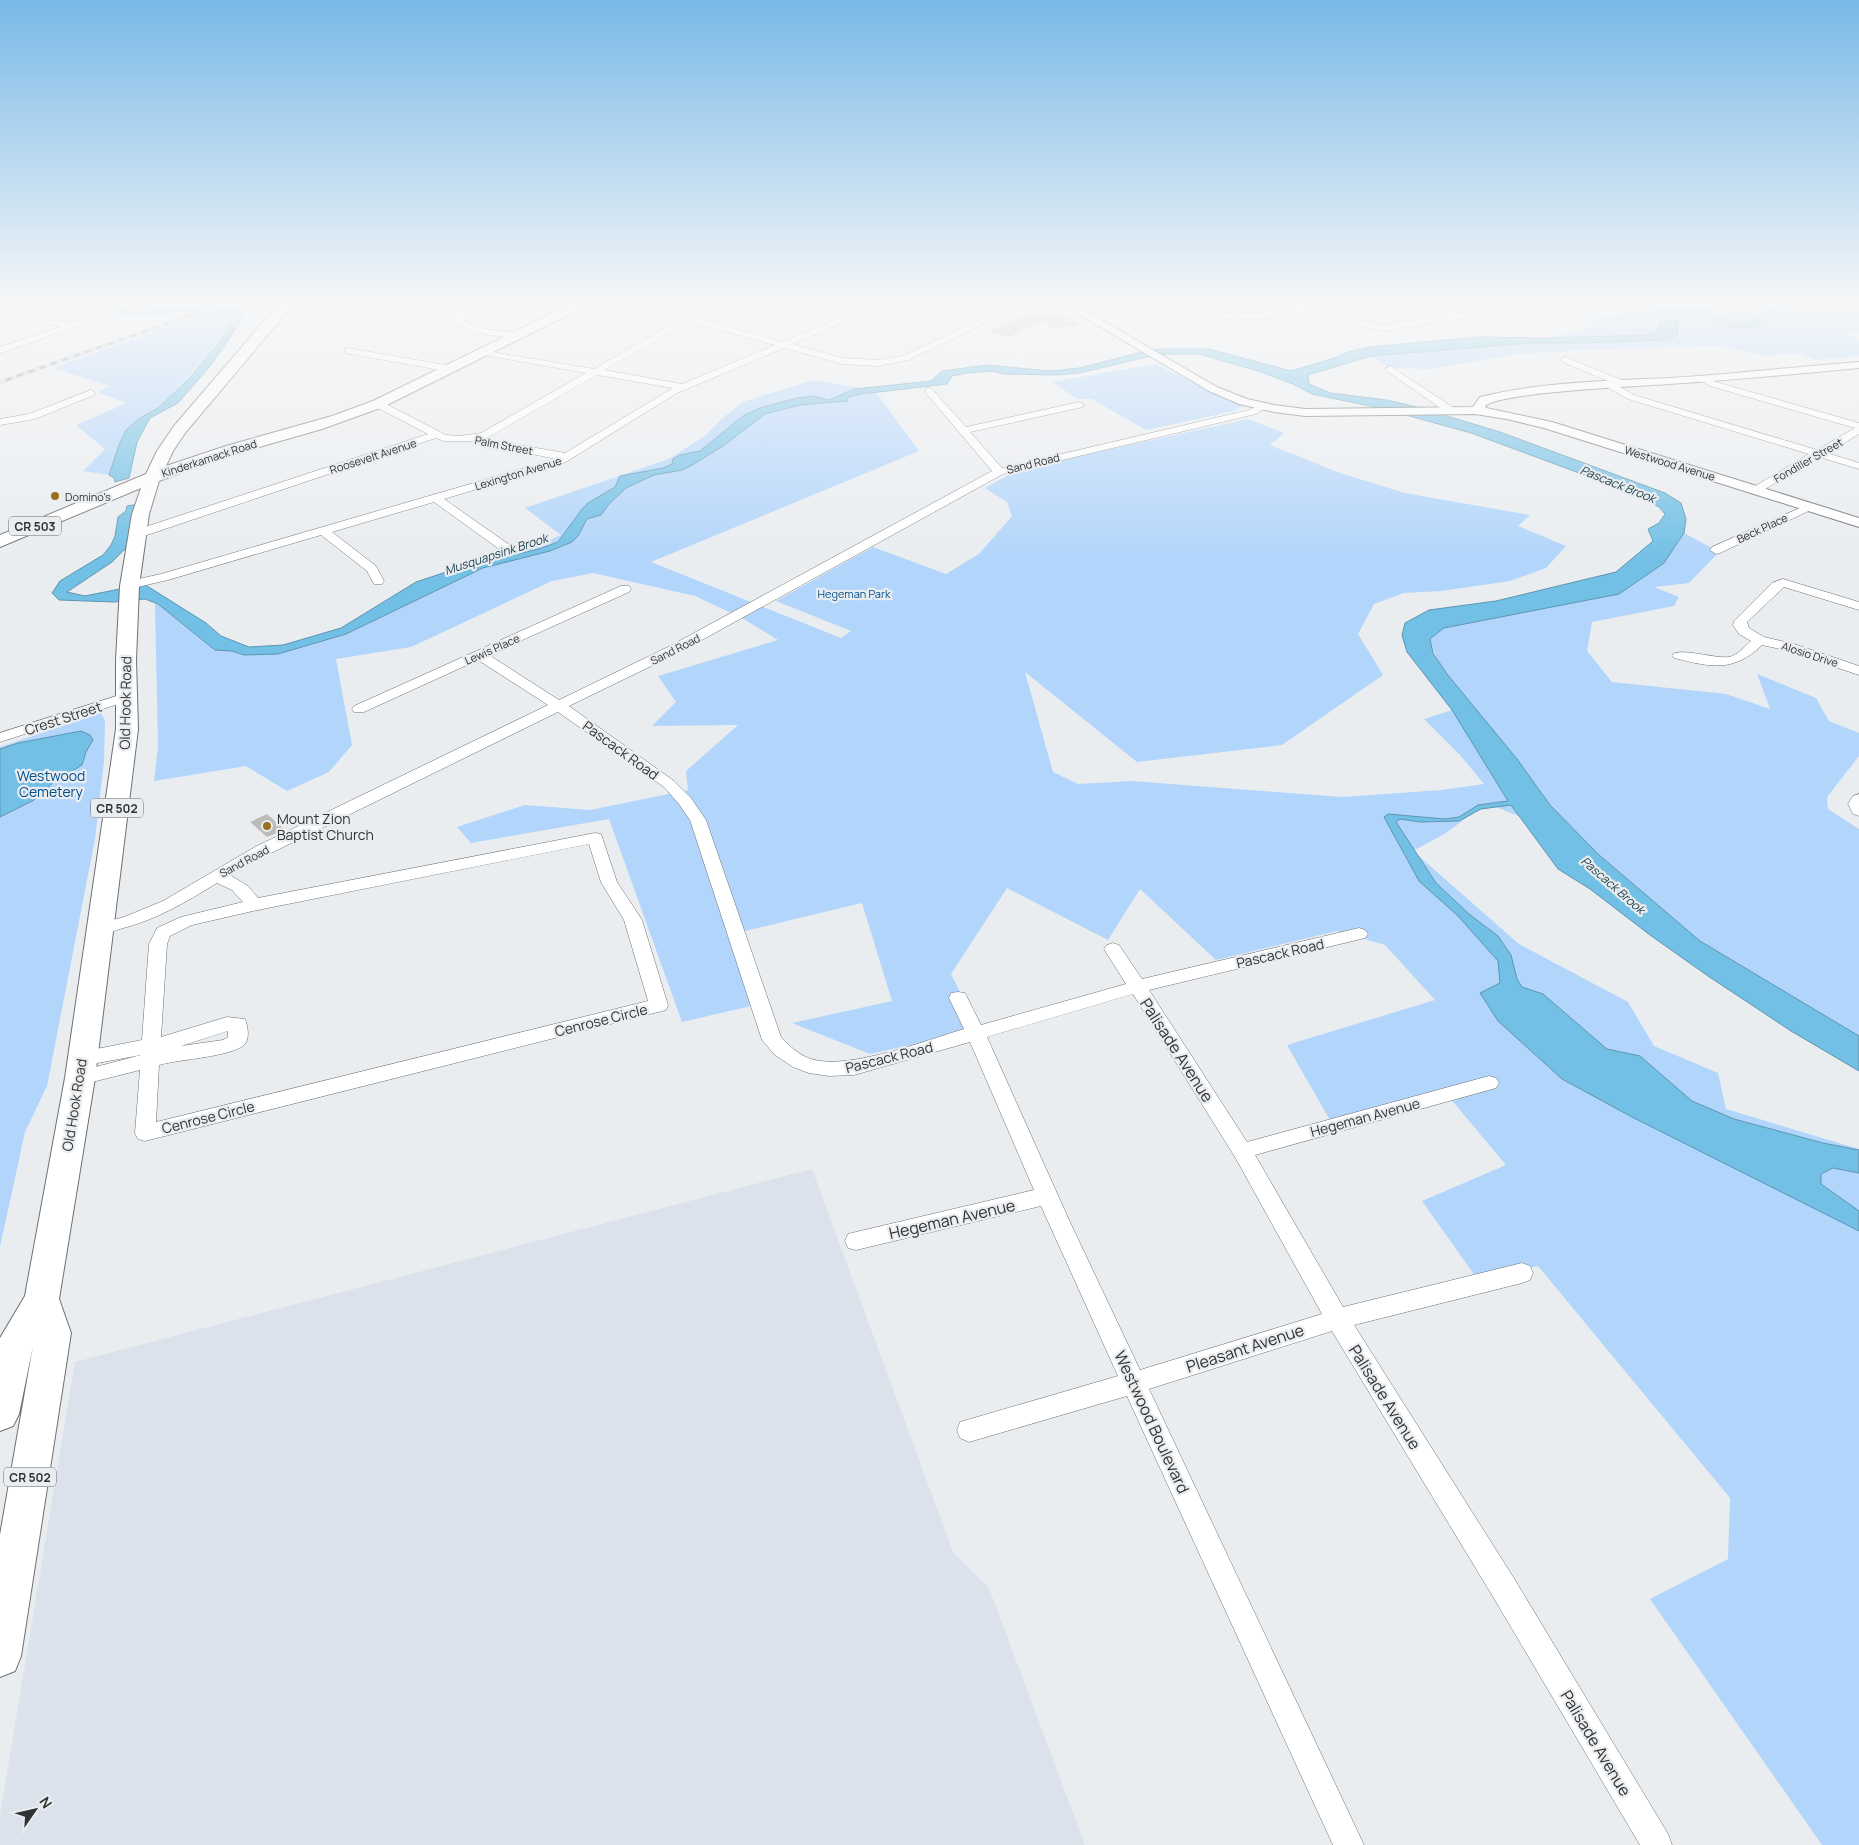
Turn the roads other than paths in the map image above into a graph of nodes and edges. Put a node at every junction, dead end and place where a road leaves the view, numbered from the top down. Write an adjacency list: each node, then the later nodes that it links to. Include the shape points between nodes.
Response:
1 (216, 389): 23 (main road, Old Hook Road / CR 502)
2 (409, 389): 12 (main road, Kinderkamack Road / CR 503)
3 (567, 389): 22 (street, Roosevelt Avenue, via 491,433)
4 (677, 389): 26 (street, Lexington Avenue)
5 (1213, 389): 14 (street, Westwood Avenue)
6 (1419, 389): 15 (street)
7 (1558, 389): 16 (street, via 1500,395 1484,400 1479,405)
8 (1617, 389): 24 (street, via 1631,397)
9 (1731, 389): 18 (street)
10 (929, 391): 20 (street)
11 (91, 394): 17 (street, via 31,417)
12 (378, 404): 21 (street); 25 (main road, Kinderkamack Road / CR 503)
13 (1079, 405): 20 (street)
14 (1262, 407): 15 (street, Westwood Avenue, via 1305,413); 28 (street, Sand Road)
15 (1450, 410): 16 (street, Westwood Avenue)
16 (1480, 411): 30 (street, Westwood Avenue, via 1531,420)
17 (0, 422)
18 (1859, 426)
19 (1859, 430): 24 (street, Fondiller Street)
20 (963, 431): 28 (street)
21 (438, 434): 22 (street, Roosevelt Avenue, via 451,439); 37 (street, Roosevelt Avenue)
22 (470, 438): 26 (street, Palm Street)
23 (166, 449): 25 (main road, via 184,456); 29 (main road, Old Hook Road / CR 502)
24 (1819, 454): 27 (street); 30 (street, Fondiller Street)
25 (212, 456): 29 (main road, Kinderkamack Road / CR 503)
26 (568, 457): 31 (street, Lexington Avenue)
27 (1859, 466)
28 (999, 472): 50 (street, Sand Road, via 704,634)
29 (153, 476): 32 (main road, Old Hook Road / CR 502); 33 (main road, Kinderkamack Road / CR 503)
30 (1756, 490): 34 (street, Westwood Avenue)
31 (436, 498): 36 (street, Lexington Avenue); 40 (street)
32 (146, 499): 33 (main road, via 133,496); 37 (main road, Old Hook Road / CR 502)
33 (85, 504): 38 (main road, Kinderkamack Road / CR 503)
34 (1809, 507): 35 (street, Westwood Avenue); 39 (street, Beck Place)
35 (1859, 523)
36 (324, 531): 41 (street, via 372,569); 43 (street, Lexington Avenue, via 164,577)
37 (137, 534): 43 (main road, Old Hook Road / CR 502)
38 (0, 542)
39 (1716, 550)
40 (510, 551)
41 (378, 581)
42 (625, 589): 47 (street, Lewis Place)
43 (129, 594): 49 (main road, Old Hook Road / CR 502)
44 (1859, 606): 45 (street, Alosio Drive, via 1783,583 1741,621 1744,631)
45 (1760, 640): 46 (street, via 1733,660); 48 (street, Alosio Drive)
46 (1679, 654)
47 (478, 656): 50 (street, Pascack Road); 51 (street, Lewis Place)
48 (1859, 671)
49 (126, 697): 52 (street, Crest Street); 57 (main road, Old Hook Road / CR 502, via 127,729)
50 (559, 706): 55 (street, Sand Road); 62 (street, Pascack Road, via 669,784 698,820 772,1040 785,1055 805,1065 828,1070 854,1068)
51 (359, 709)
52 (0, 738)
53 (1859, 799): 54 (street, via 1856,804)
54 (1859, 811)
55 (216, 876): 56 (street, via 233,882 248,894); 57 (street, Sand Road, via 169,905)
56 (253, 905): 63 (street, Cenrose Circle, via 187,921 163,932 158,944); 63 (street, Cenrose Circle, via 595,838 609,882 633,920 659,1005 145,1132)
57 (100, 929): 64 (main road, Old Hook Road / CR 502)
58 (1359, 934): 60 (street, Pascack Road)
59 (1113, 949): 60 (street, Palisade Avenue)
60 (1136, 987): 62 (street, Pascack Road); 66 (street, Palisade Avenue)
61 (958, 998): 62 (street, Westwood Boulevard)
62 (976, 1033): 67 (street, Westwood Boulevard)
63 (150, 1053): 64 (street)
64 (80, 1068): 70 (main road, Old Hook Road / CR 502)
65 (1488, 1083): 66 (street, Hegeman Avenue)
66 (1242, 1151): 71 (street, Palisade Avenue)
67 (1047, 1196): 68 (street, Hegeman Avenue); 72 (street, Westwood Boulevard)
68 (856, 1241)
69 (1522, 1273): 71 (street, Pleasant Avenue)
70 (42, 1299): 73 (main road, Old Hook Road / CR 502, via 14,1346); 75 (main road, Old Hook Road / CR 502, via 53,1333)
71 (1337, 1319): 72 (street, Pleasant Avenue); 77 (street, Palisade Avenue, via 1505,1590)
72 (1134, 1383): 74 (street, Pleasant Avenue); 76 (street, Westwood Boulevard, via 1265,1671)
73 (0, 1414)
74 (969, 1430)
75 (0, 1656)
76 (1349, 1845)
77 (1657, 1845)

